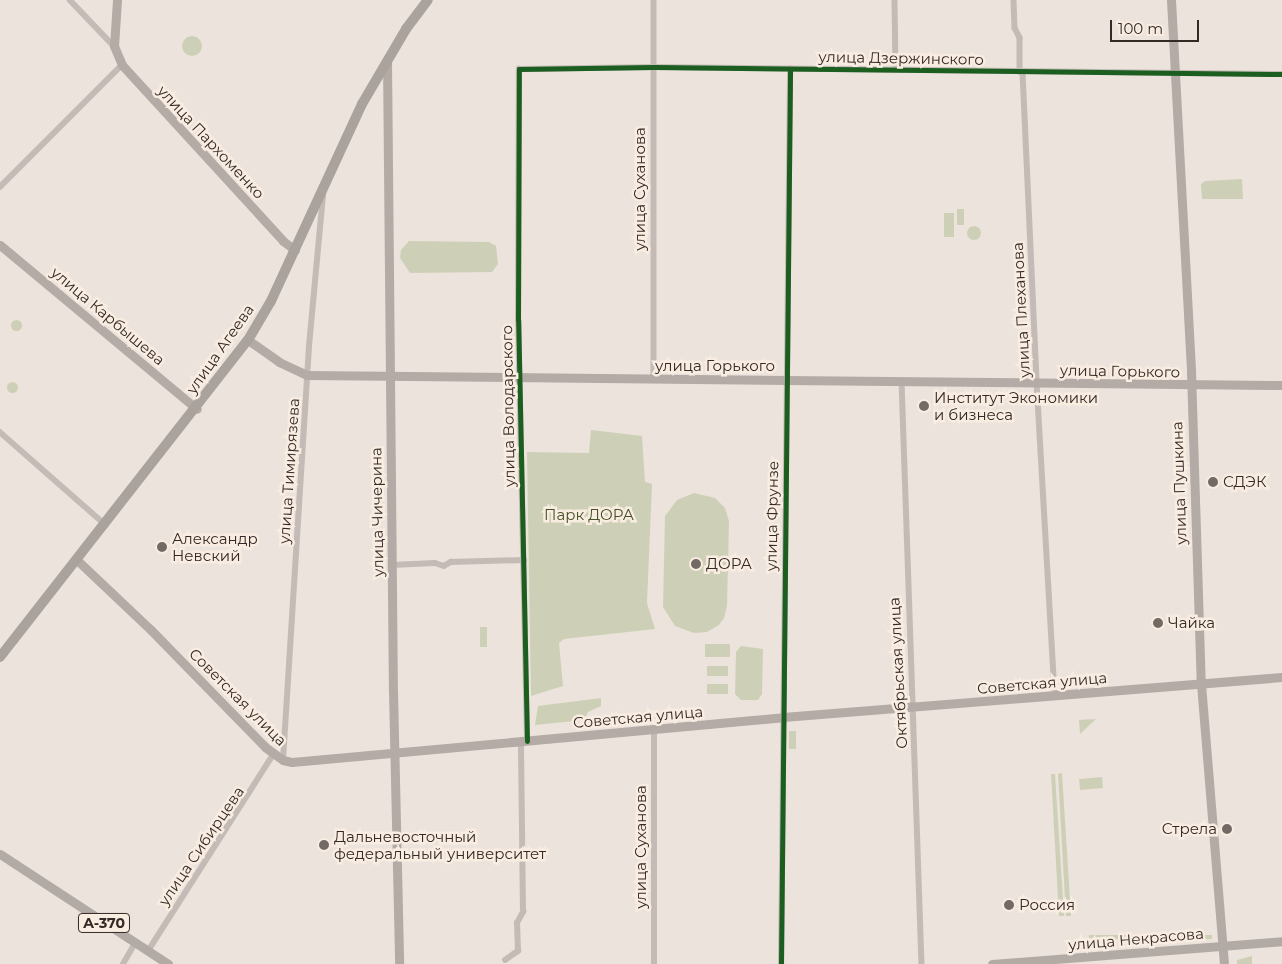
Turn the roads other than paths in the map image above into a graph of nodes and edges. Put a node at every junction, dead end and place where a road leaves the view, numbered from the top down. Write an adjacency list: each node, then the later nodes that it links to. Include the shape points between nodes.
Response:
1 (70, 0): 8 (street)
2 (117, 0): 8 (main road)
3 (428, 0): 9 (highway, улица Агеева)
4 (654, 0): 11 (street, улица Суханова)
5 (895, 0): 14 (street)
6 (1014, 0): 15 (street, улица Плеханова)
7 (1170, 0): 16 (main road, улица Пушкина)
8 (114, 46): 10 (main road, улица Пархоменко)
9 (387, 60): 18 (highway, улица Агеева); 24 (main road, улица Чичерина)
10 (122, 65): 19 (street); 21 (main road, улица Пархоменко, via 284,242)
11 (654, 67): 12 (street, улица Дзержинского); 13 (street, улица Дзержинского); 26 (street, улица Суханова)
12 (790, 69): 14 (street, улица Дзержинского); 27 (street, улица Фрунзе)
13 (519, 70): 25 (street, улица Володарского)
14 (896, 70): 15 (street, улица Дзержинского)
15 (1021, 72): 16 (street, улица Дзержинского); 29 (street, улица Плеханова)
16 (1176, 73): 17 (street, улица Дзержинского); 30 (main road, улица Пушкина)
17 (1282, 74)
18 (324, 183): 21 (highway, улица Агеева); 23 (street, улица Тимирязева)
19 (0, 187)
20 (0, 245): 32 (main road, улица Карбышева)
21 (295, 250): 22 (highway, улица Агеева)
22 (248, 340): 23 (main road, улица Горького, via 279,362); 32 (highway, улица Агеева)
23 (307, 375): 24 (main road, улица Горького); 48 (street, улица Тимирязева)
24 (390, 377): 25 (main road, улица Горького); 37 (main road, улица Чичерина)
25 (520, 377): 26 (main road, улица Горького); 35 (street, улица Володарского)
26 (654, 378): 27 (main road, улица Горького)
27 (787, 379): 28 (main road, улица Горького); 43 (street, улица Фрунзе)
28 (902, 381): 29 (main road, улица Горького); 42 (street, Октябрьская улица)
29 (1036, 382): 30 (main road, улица Горького); 41 (street, улица Плеханова)
30 (1189, 384): 31 (main road, улица Горького); 40 (main road, улица Пушкина)
31 (1282, 385)
32 (197, 408): 34 (highway, улица Агеева)
33 (0, 432): 34 (street)
34 (106, 525): 36 (highway, улица Агеева)
35 (524, 560): 37 (street, via 451,562 444,566 435,563); 45 (street, улица Володарского)
36 (78, 561): 38 (highway, улица Агеева); 47 (main road, Советская улица)
37 (391, 565): 46 (main road, улица Чичерина)
38 (0, 657)
39 (1282, 677): 40 (main road, Советская улица)
40 (1201, 684): 41 (main road, Советская улица); 52 (main road, улица Пушкина)
41 (1055, 696): 42 (main road, Советская улица)
42 (913, 707): 43 (main road, Советская улица); 61 (street, Октябрьская улица)
43 (783, 717): 44 (main road, Советская улица); 60 (street, улица Фрунзе)
44 (654, 730): 45 (main road, Советская улица); 59 (street, улица Суханова)
45 (524, 741): 46 (main road, Советская улица); 54 (street, улица Володарского, via 523,912 518,923 518,950)
46 (395, 753): 48 (main road, Советская улица, via 292,762); 58 (main road, улица Чичерина)
47 (274, 755): 48 (main road, Советская улица); 53 (street, улица Сибирцева)
48 (283, 760)
49 (0, 854): 51 (main road, А-370)
50 (1282, 941): 52 (main road, улица Некрасова)
51 (135, 943): 53 (main road, А-370); 56 (street)
52 (1222, 946): 55 (main road, улица Некрасова); 63 (main road, улица Пушкина)
53 (148, 951): 57 (main road, А-370)
54 (505, 960)
55 (1070, 961): 62 (main road, улица Некрасова)
56 (123, 964)
57 (168, 964)
58 (399, 964)
59 (654, 964)
60 (781, 964)
61 (922, 964)
62 (992, 964)
63 (1224, 964)

